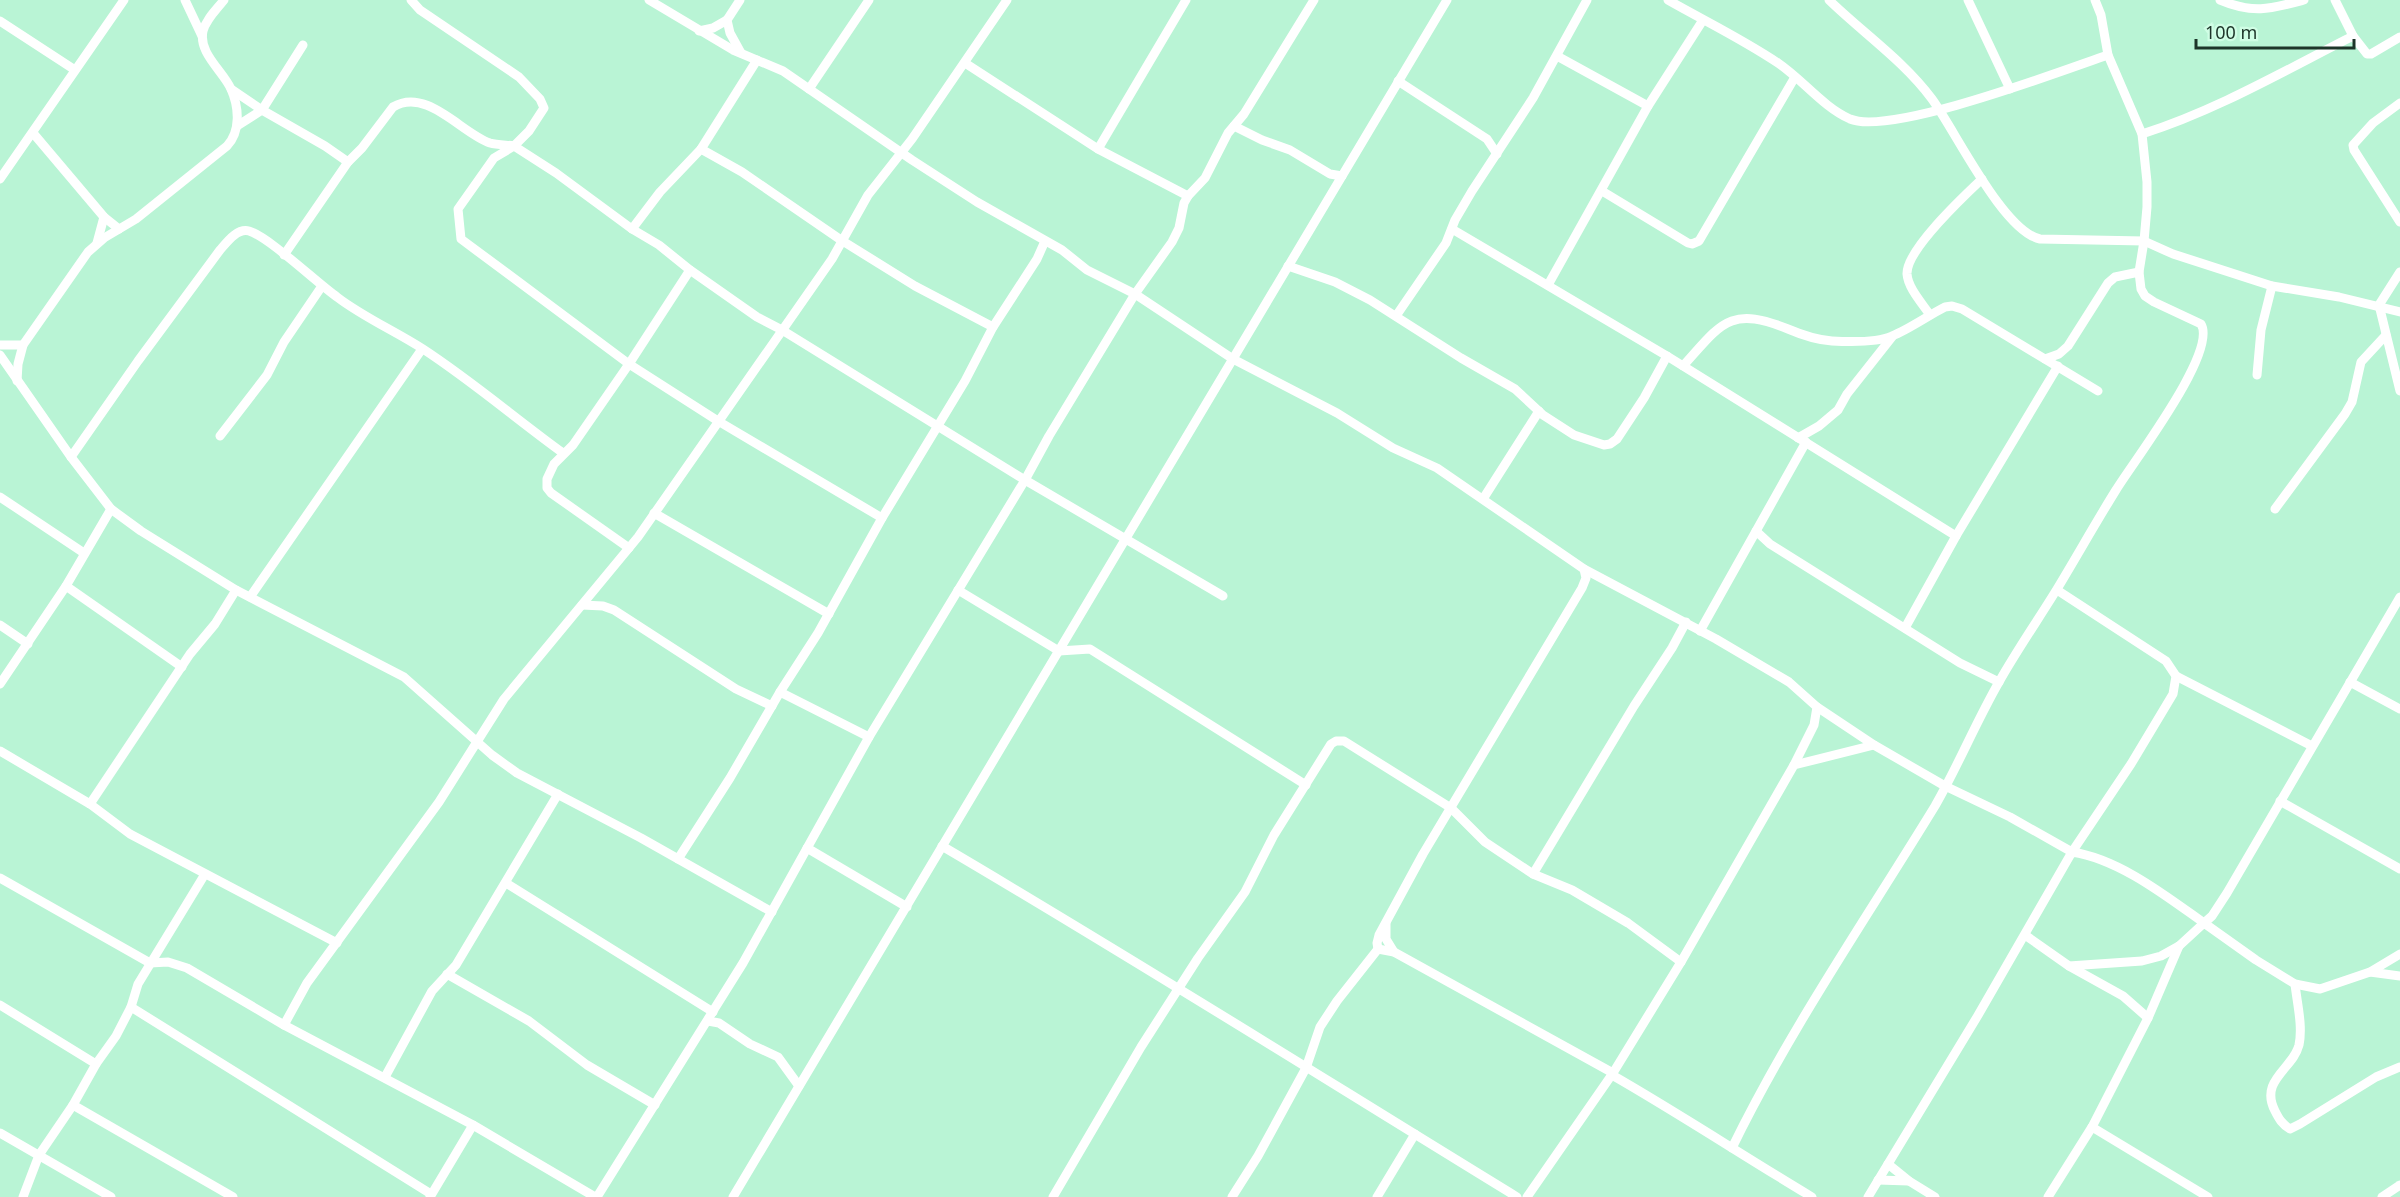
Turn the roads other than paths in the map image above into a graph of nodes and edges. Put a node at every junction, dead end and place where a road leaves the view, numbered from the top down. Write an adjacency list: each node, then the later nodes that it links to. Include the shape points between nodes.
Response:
1 (124, 0): 33 (street)
2 (185, 0): 25 (street)
3 (224, 0): 25 (street, via 207,23)
4 (411, 0): 49 (street, via 519,77 540,99 544,108)
5 (649, 0): 23 (street)
6 (740, 0): 20 (street)
7 (869, 0): 37 (street)
8 (1007, 0): 32 (street)
9 (1186, 0): 51 (street)
10 (1314, 0): 44 (street)
11 (1447, 0): 35 (street)
12 (1587, 0): 30 (street)
13 (1668, 0): 21 (street)
14 (1968, 0): 38 (street)
15 (2096, 0): 29 (street)
16 (2220, 0): 17 (street, via 2264,10)
17 (2304, 0)
18 (2335, 0): 24 (street)
19 (1831, 1): 41 (street, via 1915,80)
20 (727, 20): 23 (street); 28 (street)
21 (1703, 20): 34 (street, via 1767,56); 40 (street)
22 (0, 21): 33 (street)
23 (699, 31): 28 (street)
24 (2353, 36): 26 (street, via 2367,54); 46 (street, via 2218,103)
25 (203, 38): 36 (street, via 210,57)
26 (2400, 38)
27 (303, 45): 42 (street)
28 (741, 53): 31 (street)
29 (2108, 55): 38 (street); 46 (street)
30 (1557, 56): 40 (street); 47 (street)
31 (757, 60): 37 (street, via 783,71); 50 (street)
32 (965, 63): 51 (street); 52 (street)
33 (75, 70): 45 (street)
34 (1795, 77): 41 (street, via 1853,120 1891,120); 60 (street, via 1699,241 1688,243)
35 (1398, 81): 48 (street); 56 (street)
36 (231, 89): 42 (street); 43 (street)
37 (809, 89): 52 (street)
38 (2010, 89): 41 (street)
39 (2400, 103): 63 (street, via 2373,123 2353,145)
40 (1648, 106): 60 (street)
41 (1939, 109): 58 (street)
42 (262, 110): 43 (street); 54 (street)
43 (237, 126): 66 (street, via 227,146)
44 (1234, 126): 55 (street, via 1290,150); 61 (street, via 1205,178)
45 (33, 133): 57 (street); 62 (street)
46 (2142, 134): 69 (street, via 2147,182)
47 (1507, 138): 48 (street); 53 (street)
48 (1487, 139): 53 (street)
49 (514, 146): 54 (street, via 491,143 429,105 410,101 393,106); 64 (street); 95 (street, via 494,158 458,209 461,239)
50 (701, 149): 64 (street); 67 (street, via 742,172)
51 (1098, 149): 61 (street)
52 (902, 152): 67 (street, via 868,195); 68 (street, via 976,202)
53 (1497, 154): 65 (street)
54 (348, 162): 71 (street)
55 (1330, 174): 56 (street); 59 (street)
56 (1342, 176): 59 (street)
57 (0, 179)
58 (1982, 179): 69 (street, via 2030,237); 82 (street, via 1944,215 1912,258 1908,281)
59 (1334, 189): 72 (street)
60 (1602, 191): 76 (street)
61 (1188, 196): 79 (street, via 1172,242)
62 (104, 217): 66 (street); 70 (street)
63 (2400, 222)
64 (632, 228): 73 (street)
65 (1452, 229): 76 (street); 83 (street)
66 (119, 230): 70 (street)
67 (841, 240): 84 (street, via 915,286); 85 (street)
68 (1045, 241): 79 (street, via 1087,270); 84 (street)
69 (2144, 241): 74 (street); 78 (street)
70 (97, 243): 89 (street)
71 (284, 255): 77 (street); 108 (street, via 252,232 244,231 229,239)
72 (1288, 266): 83 (street, via 1349,288); 93 (street)
73 (690, 270): 85 (street); 95 (street)
74 (2139, 272): 94 (street, via 2115,277 2108,283 2068,346); 126 (street, via 2145,296 2200,324 2204,338 2159,428 2117,488)
75 (2400, 272): 80 (street)
76 (1548, 285): 92 (street)
77 (322, 286): 90 (street); 105 (street, via 280,347 267,375)
78 (2272, 286): 80 (street); 98 (street, via 2261,330)
79 (1135, 294): 93 (street); 109 (street)
80 (2379, 305): 81 (street); 86 (street)
81 (2400, 312)
82 (1929, 315): 87 (street); 94 (street, via 1945,307 1962,309)
83 (1396, 316): 102 (street, via 1515,389)
84 (993, 327): 104 (street)
85 (782, 330): 103 (street); 104 (street)
86 (2386, 336): 101 (street); 113 (street, via 2361,362 2352,402 2345,414)
87 (1892, 337): 96 (street, via 1830,341 1757,318 1744,318 1726,323); 106 (street, via 1838,410)
88 (0, 345): 89 (street)
89 (22, 345): 99 (street)
90 (422, 349): 107 (street, via 472,382); 128 (street)
91 (0, 355): 99 (street)
92 (1667, 356): 96 (street); 102 (street, via 1644,398 1610,444 1574,435)
93 (1233, 359): 111 (street, via 1337,413 1393,448 1437,468); 118 (street)
94 (2045, 359): 97 (street)
95 (629, 364): 103 (street); 107 (street, via 573,445)
96 (1683, 366): 106 (street)
97 (2058, 366): 100 (street); 117 (street)
98 (2257, 375)
99 (17, 381): 108 (street)
100 (2098, 391)
101 (2400, 391)
102 (1539, 411): 111 (street)
103 (718, 421): 114 (street); 115 (street)
104 (938, 425): 109 (street); 115 (street)
105 (220, 436)
106 (1802, 440): 116 (street); 117 (street)
107 (563, 453): 119 (street, via 549,472 547,488)
108 (71, 457): 112 (street)
109 (1025, 480): 118 (street); 125 (street)
110 (0, 497): 120 (street)
111 (1483, 499): 121 (street)
112 (111, 509): 120 (street); 124 (street)
113 (2275, 509)
114 (654, 513): 119 (street); 132 (street)
115 (882, 518): 132 (street)
116 (1756, 531): 135 (street, via 1770,544); 136 (street)
117 (1956, 536): 135 (street)
118 (1127, 538): 127 (street); 138 (street)
119 (629, 548): 123 (street)
120 (84, 553): 122 (street)
121 (1584, 569): 133 (street); 159 (street, via 1582,588)
122 (66, 586): 137 (street); 139 (street)
123 (597, 589): 130 (street); 131 (street)
124 (236, 590): 128 (street); 139 (street)
125 (958, 590): 138 (street); 148 (street)
126 (2057, 590): 140 (street, via 2166,661); 141 (street)
127 (1223, 596)
128 (250, 597): 149 (street, via 404,677)
129 (2400, 597): 142 (street)
130 (582, 605): 131 (street); 149 (street, via 504,699)
131 (603, 606): 145 (street)
132 (829, 614): 144 (street)
133 (1686, 622): 136 (street); 166 (street)
134 (0, 624): 137 (street)
135 (1905, 628): 141 (street)
136 (1700, 631): 146 (street, via 1789,682)
137 (28, 644): 143 (street)
138 (1059, 651): 154 (street, via 1090,649); 160 (street)
139 (182, 667): 158 (street)
140 (2176, 676): 151 (street); 162 (street, via 2173,694)
141 (1999, 682): 155 (street)
142 (2350, 682): 147 (street); 151 (street)
143 (0, 684)
144 (780, 692): 145 (street); 148 (street)
145 (772, 706): 163 (street)
146 (1817, 707): 150 (street); 153 (street, via 1814,725)
147 (2400, 709)
148 (869, 737): 161 (street)
149 (477, 742): 156 (street, via 517,773); 174 (street, via 439,802)
150 (1874, 745): 153 (street); 155 (street)
151 (2312, 746): 157 (street)
152 (0, 751): 158 (street)
153 (1794, 765): 179 (street)
154 (1306, 784): 159 (street, via 1331,744 1344,741); 186 (street, via 1245,892)
155 (1945, 786): 162 (street); 205 (street, via 1760,1091)
156 (558, 794): 163 (street); 168 (street)
157 (2280, 801): 164 (street); 171 (street, via 2227,893)
158 (90, 804): 165 (street, via 130,834)
159 (1451, 808): 166 (street, via 1485,842); 172 (street)
160 (942, 846): 169 (street); 186 (street)
161 (807, 848): 169 (street); 170 (street)
162 (2072, 852): 171 (street, via 2106,861); 173 (street)
163 (678, 859): 170 (street)
164 (2400, 869)
165 (205, 874): 174 (street); 180 (street)
166 (1533, 874): 179 (street, via 1572,890 1628,923)
167 (0, 878): 180 (street)
168 (506, 883): 183 (street); 189 (street)
169 (907, 907): 198 (street)
170 (772, 912): 189 (street)
171 (2204, 923): 175 (street); 185 (street)
172 (1386, 924): 176 (street, via 1379,935); 177 (street, via 1386,939)
173 (2025, 935): 181 (street); 207 (street)
174 (337, 943): 192 (street, via 307,983)
175 (2179, 946): 181 (street, via 2142,960); 190 (street)
176 (1378, 949): 177 (street); 195 (street, via 1320,1027)
177 (1394, 952): 196 (street)
178 (2400, 955): 182 (street)
179 (1681, 962): 196 (street)
180 (150, 963): 188 (street); 192 (street, via 168,962 187,968)
181 (2069, 966): 190 (street, via 2122,996)
182 (2370, 972): 184 (street); 185 (street, via 2320,989)
183 (447, 974): 197 (street, via 432,992); 200 (street, via 529,1021 587,1065)
184 (2400, 976)
185 (2295, 984): 194 (street, via 2300,1041 2271,1093 2272,1106 2284,1125 2290,1129 2300,1124)
186 (1178, 990): 195 (street); 217 (street)
187 (0, 1005): 193 (street)
188 (131, 1007): 193 (street); 211 (street)
189 (713, 1012): 191 (street)
190 (2148, 1018): 202 (street)
191 (708, 1021): 198 (street, via 778,1057); 200 (street)
192 (284, 1025): 197 (street)
193 (96, 1065): 199 (street)
194 (2400, 1066)
195 (1306, 1068): 204 (street); 218 (street)
196 (1612, 1074): 205 (street); 221 (street)
197 (385, 1077): 201 (street)
198 (799, 1086): 216 (street)
199 (73, 1105): 206 (street); 214 (street)
200 (655, 1105): 215 (street)
201 (473, 1125): 211 (street); 215 (street)
202 (2092, 1127): 225 (street); 226 (street)
203 (0, 1133): 206 (street)
204 (1415, 1134): 219 (street); 220 (street)
205 (1732, 1148): 222 (street)
206 (39, 1155): 212 (street); 213 (street)
207 (1888, 1164): 208 (street); 209 (street)
208 (1878, 1180): 209 (street); 223 (street)
209 (1909, 1181): 224 (street)
210 (2400, 1185): 227 (street)
211 (431, 1195)
212 (23, 1197)
213 (111, 1197)
214 (233, 1197)
215 (596, 1197)
216 (734, 1197)
217 (1053, 1197)
218 (1232, 1197)
219 (1377, 1197)
220 (1517, 1197)
221 (1527, 1197)
222 (1812, 1197)
223 (1868, 1197)
224 (1935, 1197)
225 (2048, 1197)
226 (2208, 1197)
227 (2382, 1197)

